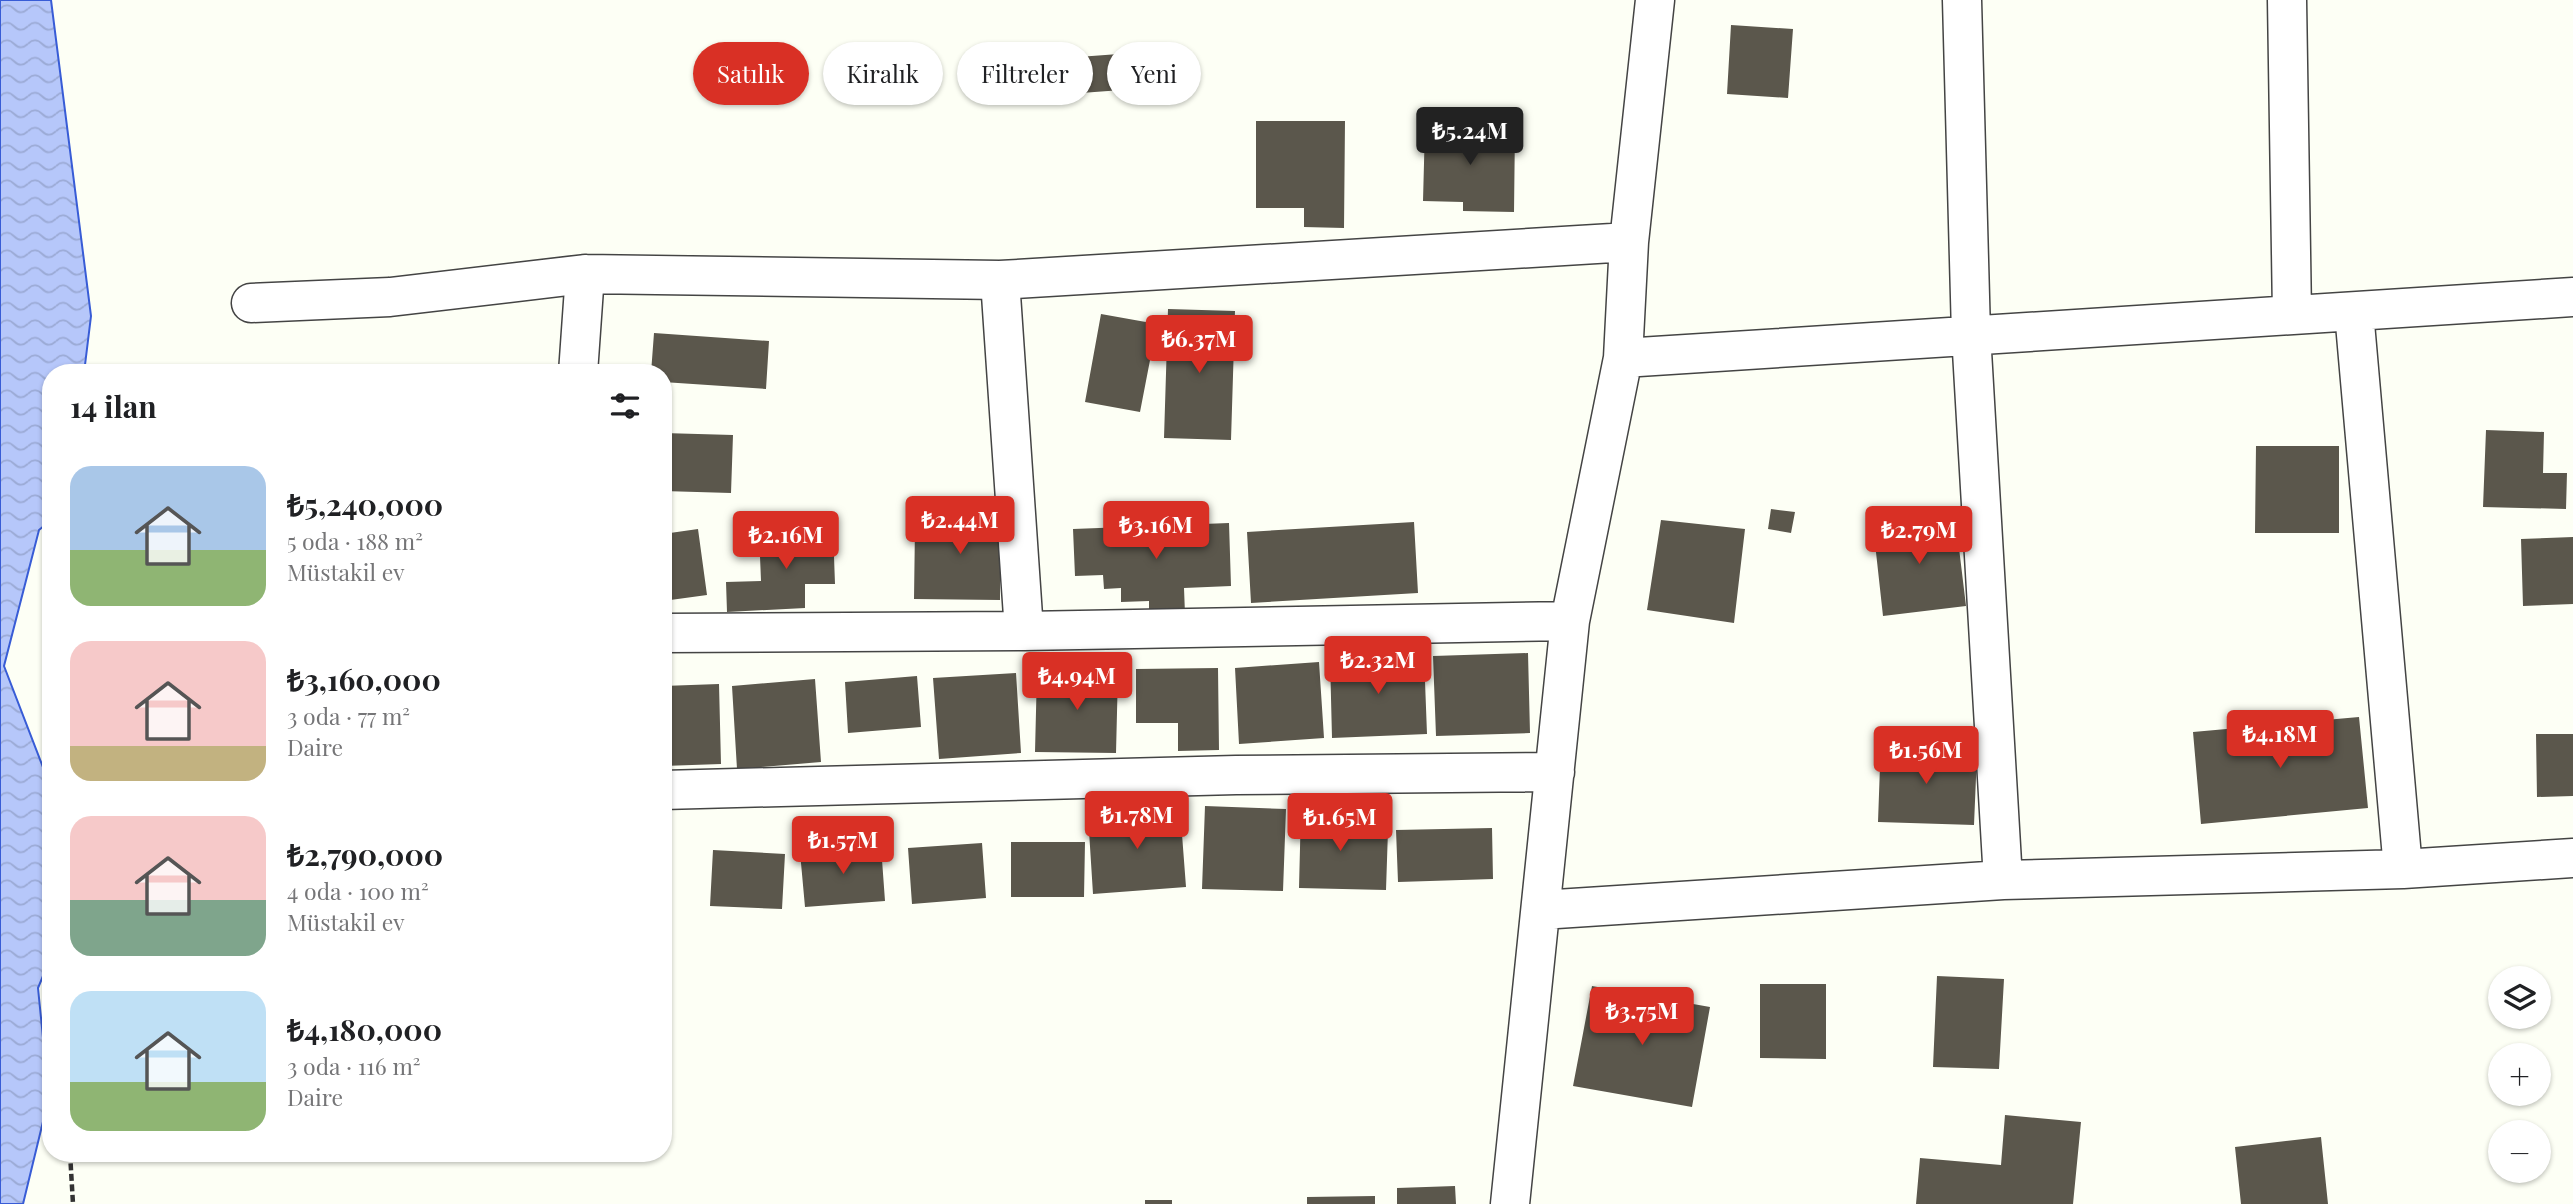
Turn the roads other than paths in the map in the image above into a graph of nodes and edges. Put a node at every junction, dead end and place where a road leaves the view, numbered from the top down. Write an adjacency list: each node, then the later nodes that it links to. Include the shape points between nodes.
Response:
1 (1655, 0): 4 (street)
2 (1962, 0): 11 (street)
3 (2287, 0): 10 (street)
4 (1629, 242): 6 (street); 12 (street)
5 (585, 275): 6 (street); 8 (street, via 390,297); 13 (street)
6 (1000, 280): 15 (street)
7 (2573, 297): 9 (street)
8 (251, 303)
9 (2354, 312): 10 (street); 20 (street)
10 (2292, 315): 11 (street)
11 (1971, 334): 12 (street); 21 (street)
12 (1623, 358): 14 (street)
13 (579, 364)
14 (1570, 621): 15 (street); 17 (street)
15 (1024, 631): 16 (street)
16 (672, 633)
17 (1555, 772): 18 (street); 22 (street)
18 (672, 790)
19 (2573, 858): 20 (street)
20 (2403, 869): 21 (street)
21 (2003, 880): 22 (street)
22 (1541, 910): 23 (street)
23 (1510, 1204)

